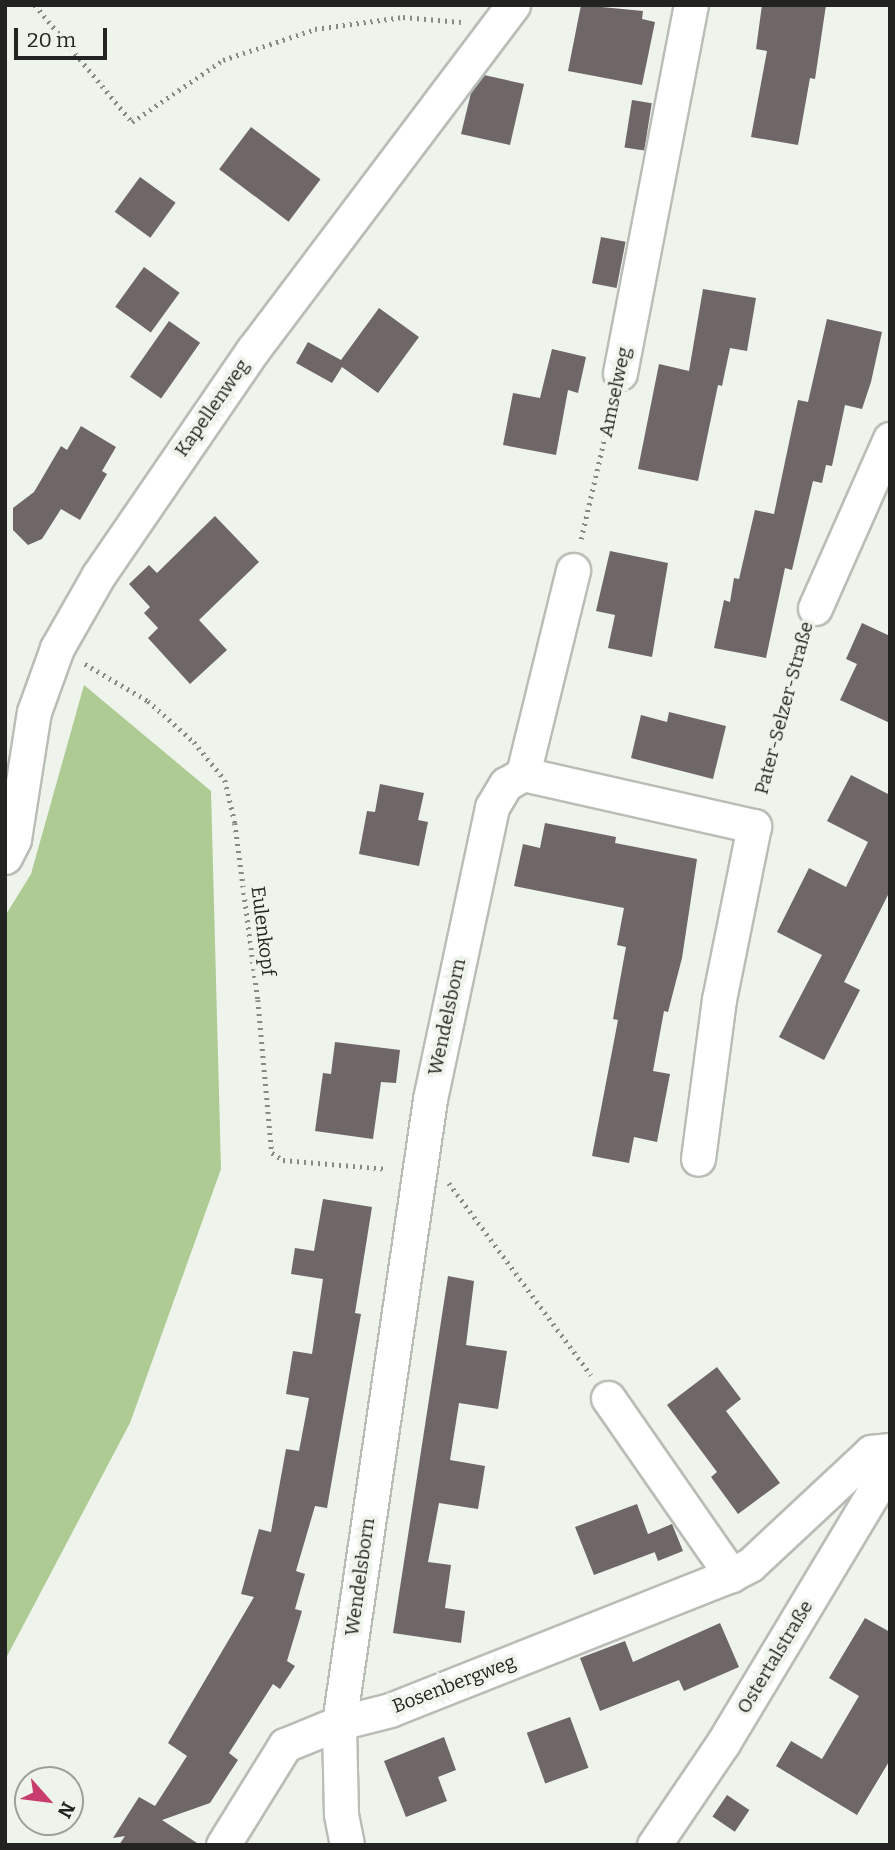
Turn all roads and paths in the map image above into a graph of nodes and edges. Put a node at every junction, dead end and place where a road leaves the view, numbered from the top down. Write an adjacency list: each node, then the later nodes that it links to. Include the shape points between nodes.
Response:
1 (35, 5): 4 (path, via 132,122 223,60 315,29 403,17 463,23)
2 (513, 5): 4 (street, Kapellenweg)
3 (691, 5): 5 (street, Amselweg)
4 (487, 39): 9 (street, Kapellenweg, via 162,478)
5 (620, 373): 7 (path, Amselweg)
6 (890, 439): 8 (street, Pater-Selzer-Straße)
7 (573, 570): 10 (street)
8 (815, 608): 11 (path, Pater-Selzer-Straße, via 805,621 763,774)
9 (57, 648): 12 (street, Kapellenweg, via 34,712 14,839); 14 (path, Eulenkopf, via 148,701 194,742 225,780 235,823 258,1000 272,1153 283,1160)
10 (523, 774): 11 (street); 14 (street, Wendelsborn, via 506,784 492,807 430,1099)
11 (754, 826): 13 (street, via 719,999)
12 (5, 857)
13 (698, 1159)
14 (420, 1172): 15 (path, via 440,1175 458,1190); 19 (street, Wendelsborn)
15 (608, 1398): 18 (street)
16 (890, 1450): 18 (street, Bosenbergweg, via 872,1452 750,1565)
17 (890, 1465): 22 (street, Ostertalstraße, via 723,1743)
18 (731, 1575): 19 (street, Bosenbergweg, via 390,1710)
19 (339, 1723): 20 (street, Bosenbergweg, via 285,1745 264,1772); 21 (street, Wendelsborn, via 341,1814)
20 (223, 1845)
21 (347, 1845)
22 (654, 1845)

